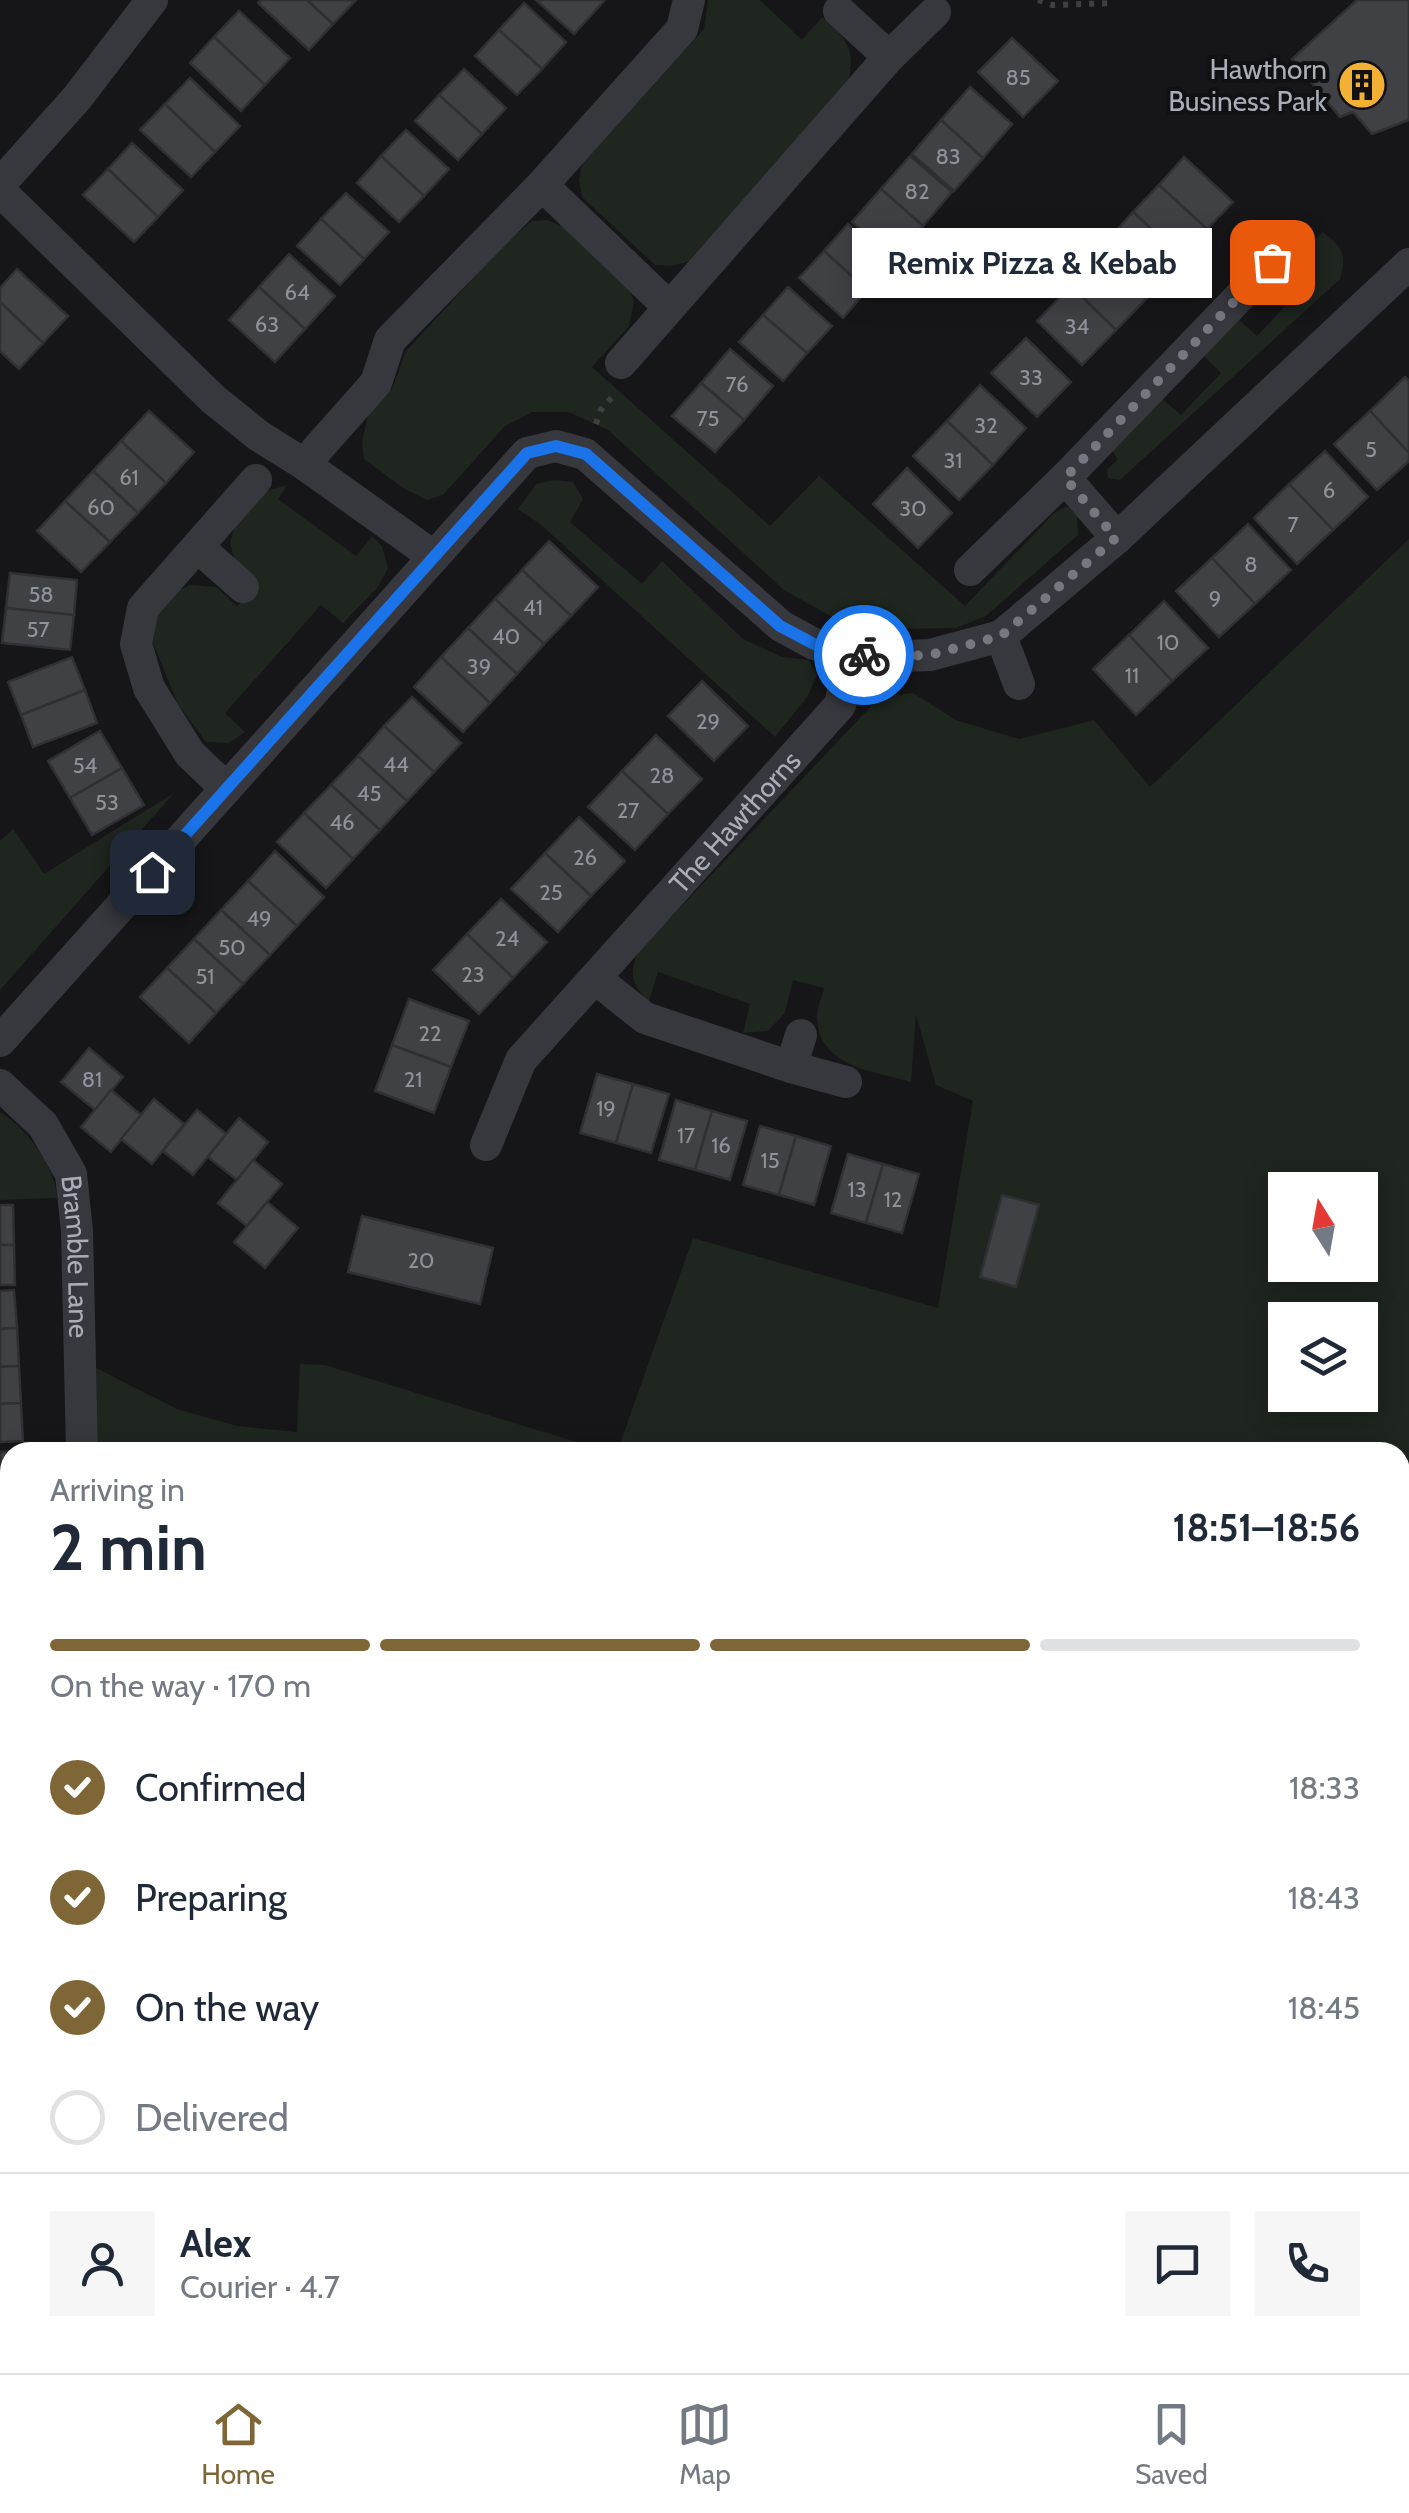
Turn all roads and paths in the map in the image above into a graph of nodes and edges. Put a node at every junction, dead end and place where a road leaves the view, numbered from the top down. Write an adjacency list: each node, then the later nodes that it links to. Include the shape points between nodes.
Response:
1 (152, 0): 9 (street)
2 (689, 0): 8 (street, via 682,29)
3 (1038, 0): 4 (path)
4 (1114, 3)
5 (831, 5): 7 (street)
6 (935, 12): 7 (street)
7 (890, 58): 12 (street)
8 (542, 185): 12 (street); 15 (street, via 390,340 376,383)
9 (0, 187): 15 (street, via 213,399)
10 (1272, 262): 16 (street)
11 (1409, 264): 18 (street)
12 (668, 308): 13 (street)
13 (621, 363): 14 (path, via 626,380 600,412)
14 (586, 454): 20 (street, via 556,446 527,453); 24 (street, via 780,626)
15 (304, 464): 20 (street)
16 (1065, 478): 18 (street); 21 (street)
17 (256, 480): 19 (street)
18 (1116, 538): 23 (street)
19 (198, 548): 22 (street); 26 (street, via 143,608 136,644 149,688 190,754)
20 (433, 556): 26 (street)
21 (970, 570)
22 (243, 587)
23 (1001, 636): 24 (street, via 930,655); 25 (street)
24 (851, 653): 27 (street, The Hawthorns, via 840,704)
25 (1019, 684)
26 (226, 788): 29 (street)
27 (596, 979): 30 (street, via 644,1018); 33 (street, The Hawthorns, via 521,1060)
28 (801, 1036): 30 (street)
29 (0, 1041)
30 (791, 1067): 31 (street)
31 (846, 1082)
32 (0, 1085): 34 (street, Bramble Lane, via 43,1125 71,1174)
33 (486, 1145)
34 (82, 1442)

